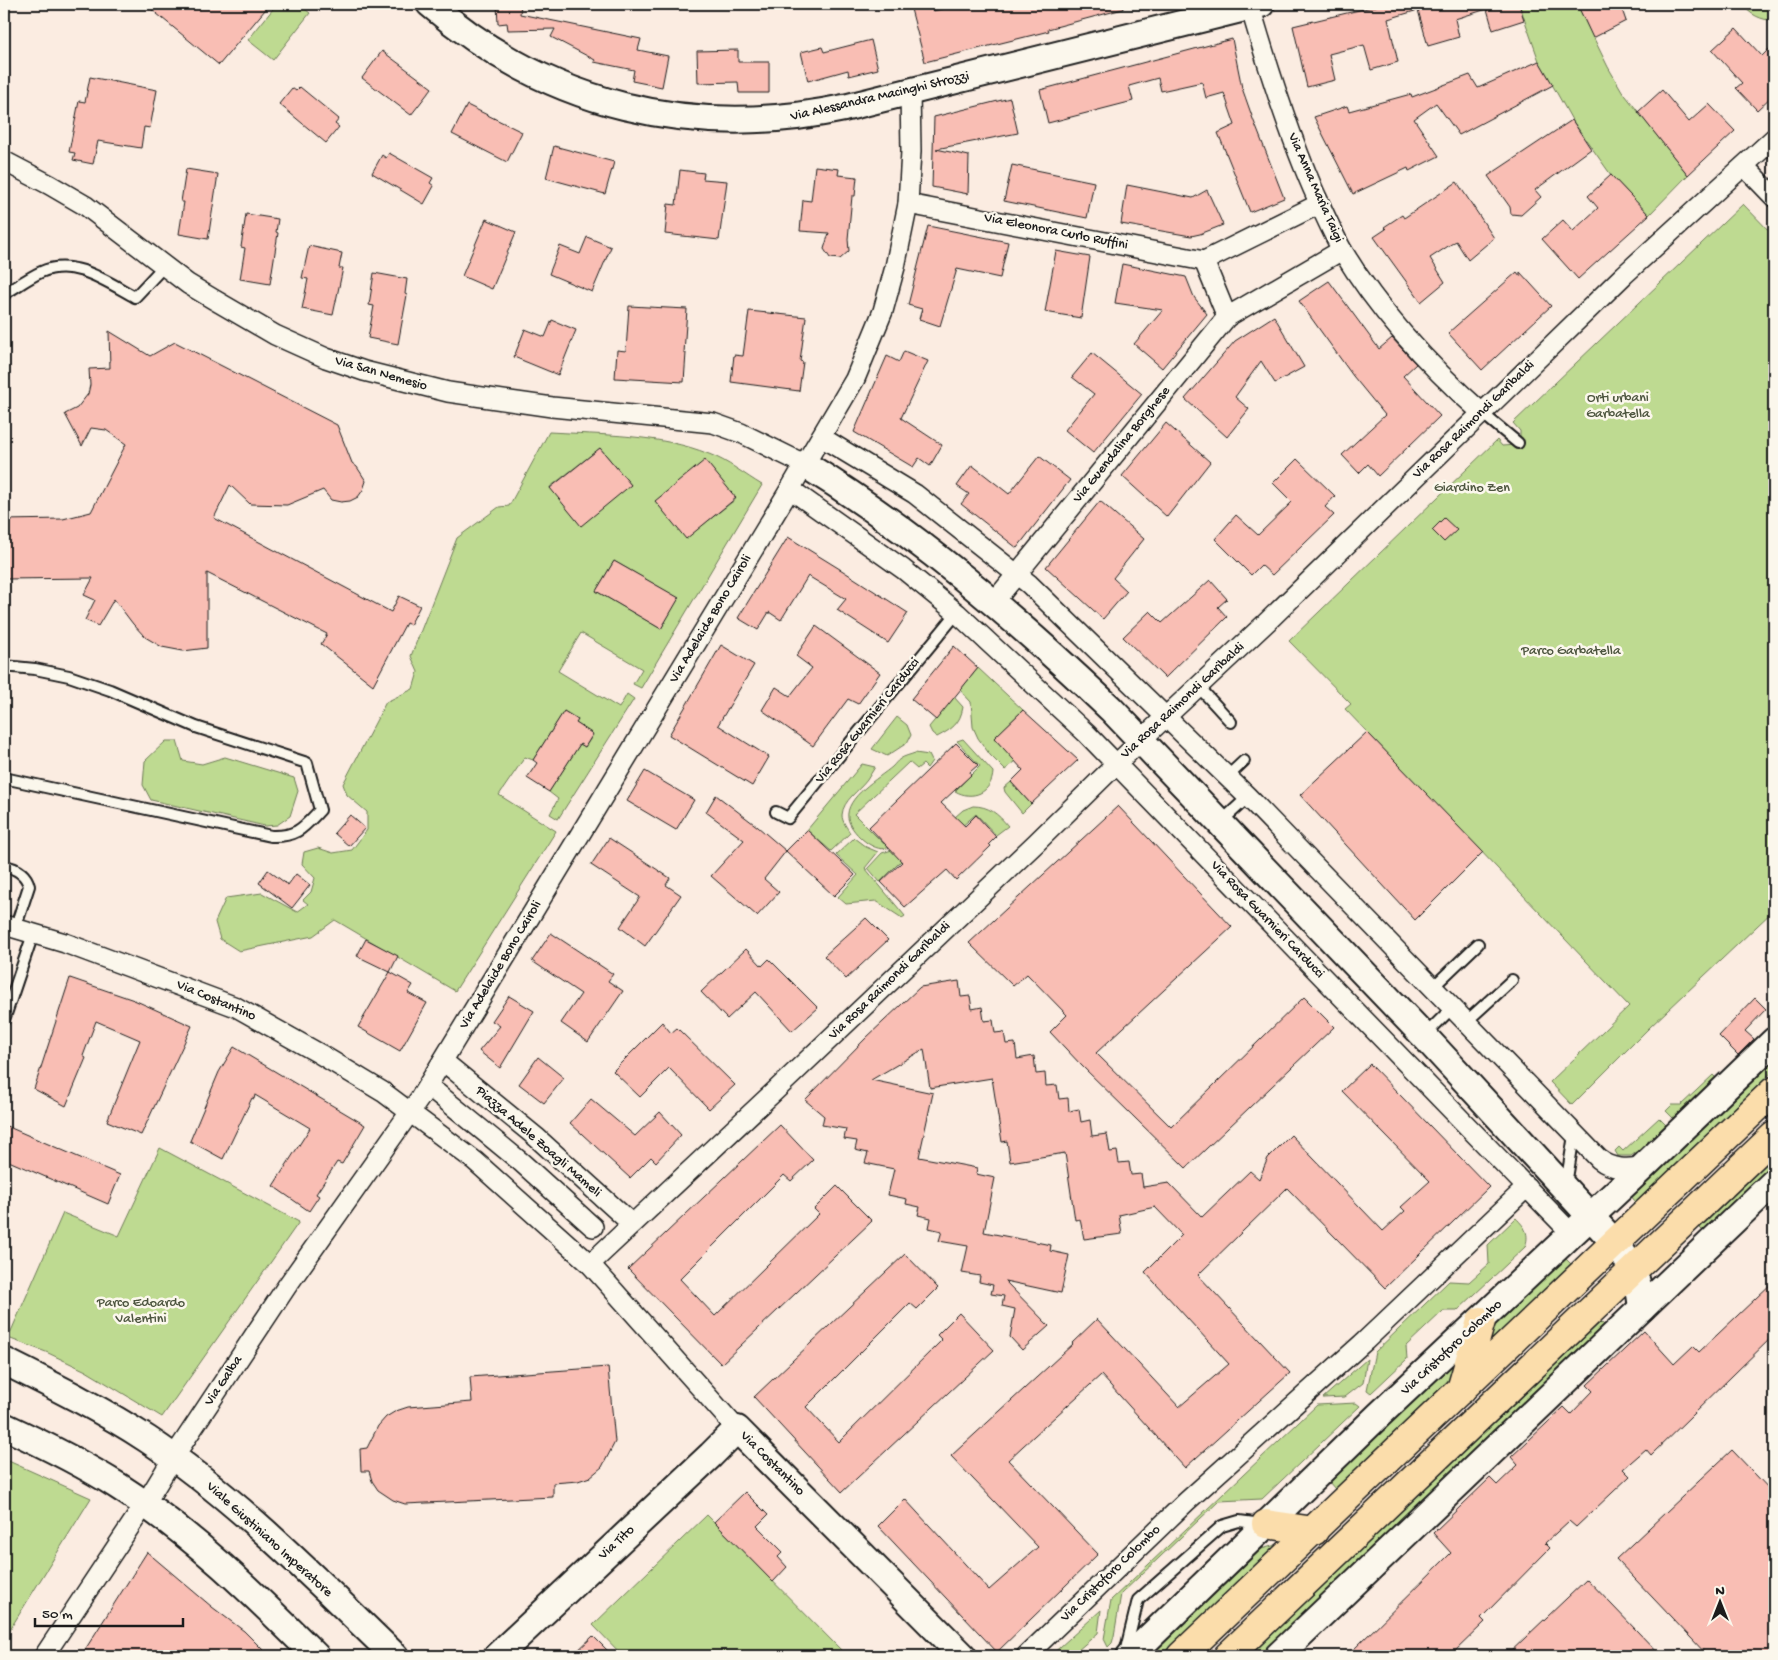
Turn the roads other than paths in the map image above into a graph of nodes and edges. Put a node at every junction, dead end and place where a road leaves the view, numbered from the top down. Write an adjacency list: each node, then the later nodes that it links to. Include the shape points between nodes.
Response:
1 (430, 4): 3 (street, Via Alessandra Macinghi Strozzi, via 489,48 557,84 610,102 668,115 728,120 784,118 836,110)
2 (1255, 5): 3 (street, Via Alessandra Macinghi Strozzi); 9 (street, Via Anna Maria Taigi, via 1281,110)
3 (910, 91): 8 (street, Via Adelaide Bono Cairoli)
4 (1773, 141): 6 (street, Via Rosa Raimondi Garibaldi)
5 (4, 160): 12 (street, Via San Nemesio, via 86,206)
6 (1744, 166): 7 (street); 15 (street, Via Rosa Raimondi Garibaldi, via 1624,275)
7 (1772, 189)
8 (908, 204): 11 (street, Via Eleonora Curlo Ruffini); 16 (street, Via Adelaide Bono Cairoli, via 883,311 855,379)
9 (1319, 204): 10 (street, Via Anna Maria Taigi); 11 (street)
10 (1342, 250): 14 (street); 15 (street, Via Anna Maria Taigi, via 1411,342)
11 (1204, 261): 14 (street)
12 (164, 266): 13 (lane, via 134,297 82,270 67,268 41,272); 18 (street, Via San Nemesio, via 275,336 364,371 448,392 552,407 713,423)
13 (4, 294)
14 (1227, 317): 20 (street, Via Guendalina Borghese)
15 (1482, 413): 17 (lane); 24 (street, Via Rosa Raimondi Garibaldi)
16 (821, 437): 18 (street, Via Adelaide Bono Cairoli); 20 (street, via 915,494)
17 (1518, 443)
18 (804, 464): 19 (street, Via Adelaide Bono Cairoli); 21 (street, via 907,533)
19 (790, 489): 22 (street, Via Rosa Guarnieri Carducci, via 903,569); 45 (street, Via Adelaide Bono Cairoli)
20 (1016, 574): 21 (street, Via Rosa Guarnieri Carducci); 25 (street)
21 (985, 595): 22 (street, Via Rosa Guarnieri Carducci); 27 (street, via 1062,663)
22 (957, 613): 29 (street, Via Rosa Guarnieri Carducci); 33 (lane, Via Rosa Guarnieri Carducci, via 788,818)
23 (4, 666): 31 (lane, via 69,676 110,690 196,728 308,763 320,810 291,835 271,836)
24 (1198, 686): 25 (street, Via Rosa Raimondi Garibaldi); 26 (lane)
25 (1166, 717): 27 (street, Via Rosa Raimondi Garibaldi); 30 (street)
26 (1231, 722)
27 (1141, 740): 29 (street, Via Rosa Raimondi Garibaldi); 34 (street)
28 (1244, 761): 30 (lane)
29 (1116, 764): 53 (street, Via Rosa Guarnieri Carducci); 56 (street, Via Rosa Raimondi Garibaldi)
30 (1227, 777): 32 (street)
31 (4, 778)
32 (1248, 797): 34 (lane); 39 (street)
33 (776, 812)
34 (1220, 823): 43 (street)
35 (4, 866): 36 (lane, via 24,875 29,886)
36 (17, 929): 41 (lane); 48 (street, Via Costantino, via 65,943 236,1007 340,1066)
37 (1478, 944): 39 (lane)
38 (1512, 980): 42 (lane)
39 (1432, 988): 40 (street)
40 (1452, 1008): 42 (street); 43 (lane)
41 (4, 1020)
42 (1466, 1022): 49 (street)
43 (1424, 1036): 54 (street)
44 (1774, 1041): 51 (street, Via Cristoforo Colombo)
45 (443, 1061): 48 (street, Via Adelaide Bono Cairoli); 56 (street, Piazza Adele Zoagli Mameli, via 536,1137)
46 (1774, 1091): 59 (main road)
47 (437, 1093): 57 (street, Piazza Adele Zoagli Mameli, via 521,1162)
48 (411, 1112): 60 (street, via 475,1160); 68 (street, Via Galba, via 287,1286)
49 (1574, 1135): 51 (street, via 1610,1166 1621,1169); 54 (lane)
50 (1774, 1136): 61 (main road)
51 (1643, 1167): 55 (street, Via Cristoforo Colombo)
52 (1774, 1182): 62 (street)
53 (1527, 1187): 58 (street, Via Rosa Guarnieri Carducci); 77 (street, Via Cristoforo Colombo, via 1365,1341 1186,1502)
54 (1565, 1189): 55 (street)
55 (1590, 1216): 58 (street, Via Cristoforo Colombo); 59 (street)
56 (632, 1224): 60 (street, Via Rosa Raimondi Garibaldi)
57 (593, 1228)
58 (1572, 1234): 63 (street, Via Cristoforo Colombo)
59 (1615, 1242): 61 (street); 65 (main road)
60 (590, 1264): 67 (street, Via Costantino)
61 (1632, 1270): 62 (street); 81 (main road)
62 (1642, 1308): 82 (street)
63 (1481, 1321): 65 (main road); 70 (street, Via Cristoforo Colombo)
64 (4, 1361): 68 (street, Viale Giustiniano Imperatore, via 76,1397 147,1439)
65 (1460, 1392): 71 (main road)
66 (4, 1426): 69 (street, via 83,1466)
67 (737, 1429): 75 (street, Via Tito); 76 (street, Via Costantino)
68 (172, 1458): 69 (street, Via Galba); 74 (street, Viale Giustiniano Imperatore, via 242,1512)
69 (145, 1504): 72 (street, Via Galba); 73 (street, via 235,1576)
70 (1266, 1524): 71 (main road); 78 (lane, via 1239,1521 1222,1526 1138,1600); 79 (street, Via Cristoforo Colombo)
71 (1314, 1531): 80 (main road)
72 (44, 1656)
73 (316, 1656)
74 (395, 1656)
75 (496, 1656)
76 (963, 1656)
77 (1026, 1656)
78 (1124, 1656)
79 (1130, 1656)
80 (1181, 1656)
81 (1228, 1656)
82 (1278, 1656)

